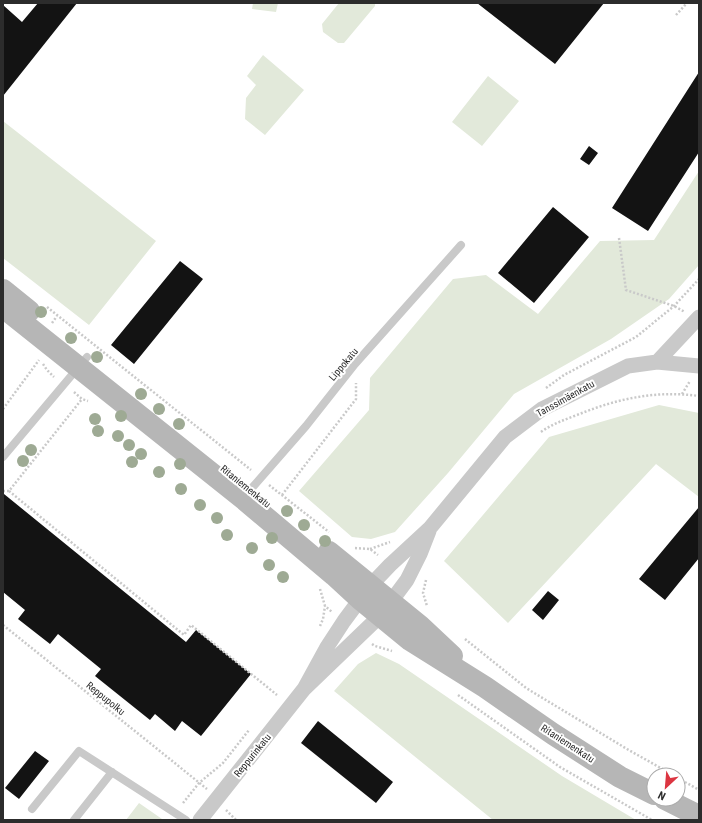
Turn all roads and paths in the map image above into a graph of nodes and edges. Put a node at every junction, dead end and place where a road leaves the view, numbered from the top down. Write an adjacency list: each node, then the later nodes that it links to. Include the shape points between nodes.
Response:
1 (687, 3): 2 (path)
2 (676, 15)
3 (619, 238): 8 (path, via 626,290 674,306)
4 (461, 245): 12 (lane, Lippokatu)
5 (3, 290): 10 (street, Ritaniemenkatu)
6 (45, 306): 19 (path)
7 (3, 307): 10 (street, Ritaniemenkatu)
8 (698, 318): 11 (street)
9 (39, 360): 16 (path)
10 (83, 362): 18 (lane); 19 (street, Ritaniemenkatu)
11 (657, 362): 13 (street, Tanssimäenkatu); 23 (street, Tanssimäenkatu, via 628,366 542,409 505,437)
12 (356, 364): 19 (lane, Lippokatu); 22 (path, via 356,399)
13 (699, 366)
14 (699, 396): 17 (path, via 646,395 598,406 550,426)
15 (82, 399): 21 (path)
16 (3, 409)
17 (538, 434)
18 (3, 457)
19 (252, 489): 22 (path); 29 (street, Ritaniemenkatu)
20 (3, 491): 21 (path)
21 (9, 491): 38 (path, via 184,635 191,625 277,695)
22 (282, 495): 24 (path)
23 (430, 528): 26 (street, Tanssimäenkatu); 28 (street, Tanssimäenkatu)
24 (331, 533)
25 (349, 548): 26 (path, via 370,549)
26 (390, 565): 29 (street, Tanssimäenkatu)
27 (426, 578): 30 (path)
28 (407, 580): 30 (path); 33 (street, Tanssimäenkatu)
29 (365, 592): 33 (street, Ritaniemenkatu); 37 (street, Reppurinkatu, via 327,647)
30 (423, 593): 32 (path)
31 (325, 606): 35 (path)
32 (427, 606)
33 (386, 609): 37 (street, Reppurinkatu); 44 (street, Ritaniemenkatu, via 420,626 485,687 620,777)
34 (3, 625): 42 (path, Reppupolku)
35 (319, 631)
36 (464, 639): 40 (path, via 526,688)
37 (304, 689): 53 (street, Reppurinkatu)
38 (275, 698)
39 (252, 726): 42 (path, via 223,762)
40 (659, 767)
41 (112, 772): 47 (lane, via 79,751); 49 (lane); 51 (lane)
42 (200, 783): 49 (path)
43 (686, 783): 45 (path)
44 (646, 790)
45 (699, 790)
46 (681, 807): 50 (street)
47 (32, 809)
48 (226, 810): 54 (path)
49 (175, 813): 52 (lane)
50 (699, 816)
51 (74, 820)
52 (186, 820)
53 (200, 820)
54 (236, 820)

